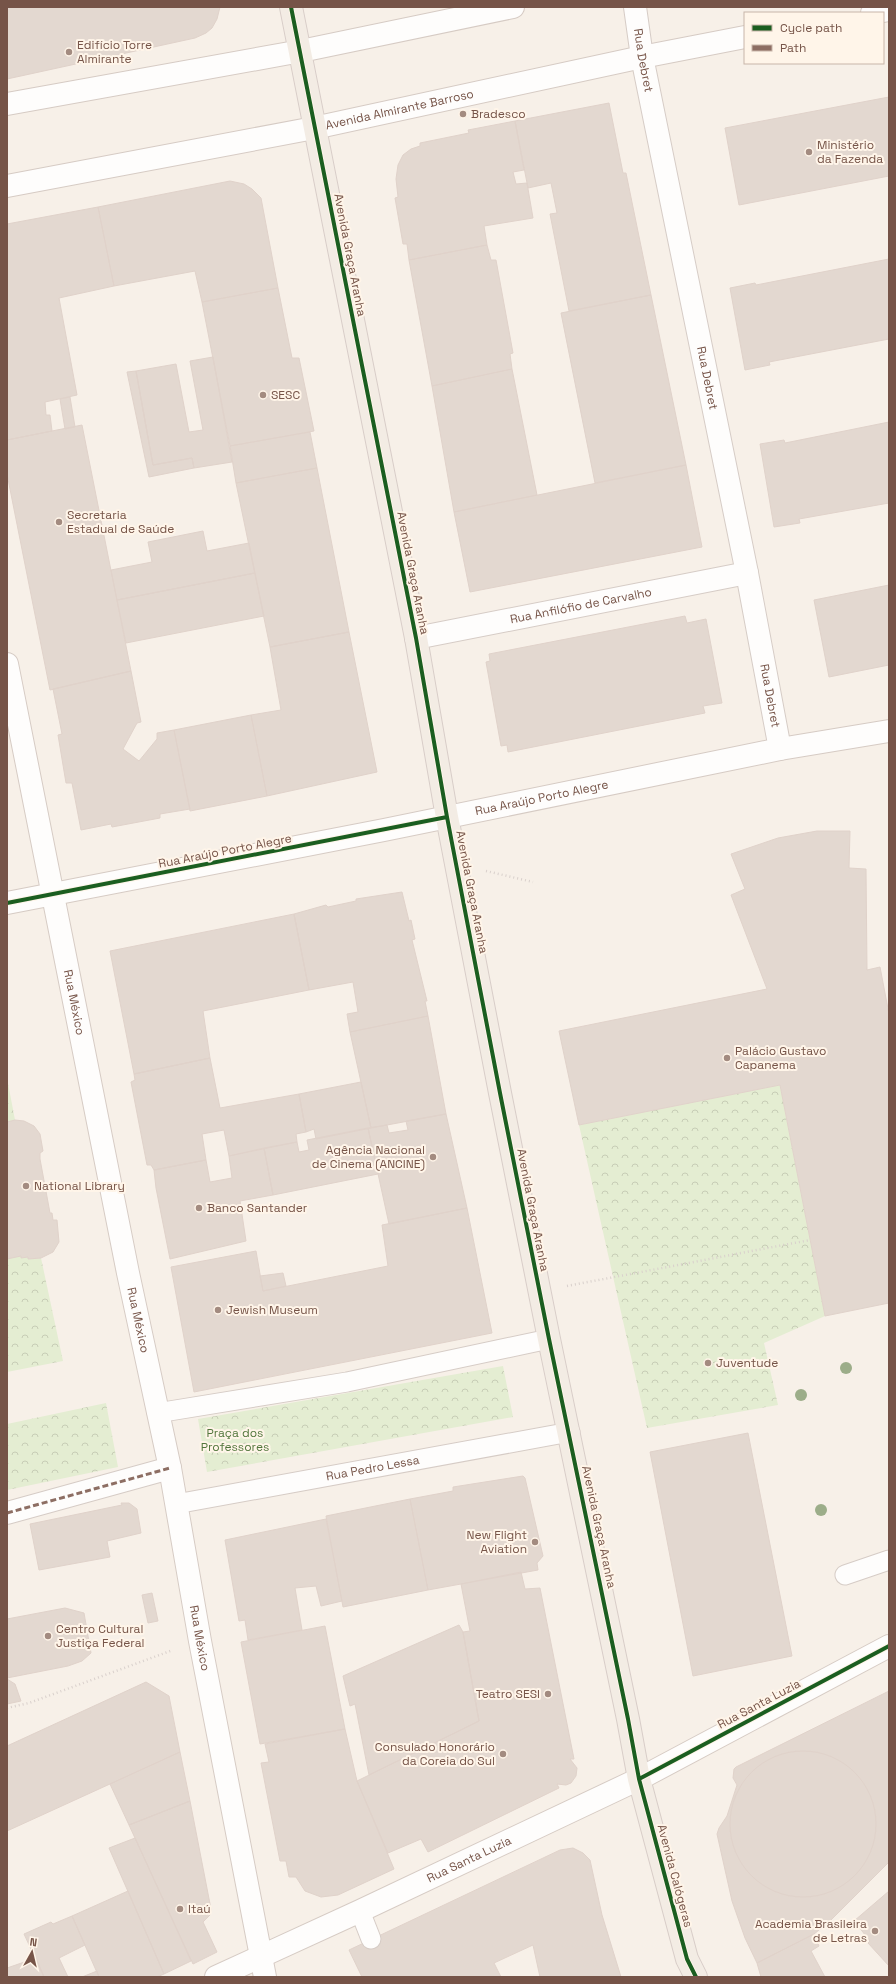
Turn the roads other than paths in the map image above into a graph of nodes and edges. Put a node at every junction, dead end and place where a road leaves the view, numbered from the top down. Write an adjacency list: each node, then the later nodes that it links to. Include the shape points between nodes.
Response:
1 (291, 7): 7 (main road, Avenida Graça Aranha)
2 (513, 7): 7 (street)
3 (634, 7): 8 (street, Rua Debret)
4 (889, 10): 5 (street)
5 (878, 12)
6 (744, 37): 8 (street, Avenida Almirante Barroso)
7 (301, 51): 9 (street); 10 (main road, Avenida Graça Aranha)
8 (642, 57): 10 (street, Avenida Almirante Barroso); 12 (street, Rua Debret)
9 (7, 104)
10 (314, 128): 11 (street, Avenida Almirante Barroso); 13 (main road, Avenida Graça Aranha)
11 (7, 186)
12 (747, 574): 13 (street, Rua Anfilófio de Carvalho); 16 (street, Rua Debret)
13 (416, 638): 17 (main road, Avenida Graça Aranha)
14 (7, 664): 18 (street, Rua México)
15 (889, 731): 16 (street, Rua Araújo Porto Alegre)
16 (780, 749): 17 (street, Rua Araújo Porto Alegre)
17 (447, 817): 18 (street, Rua Araújo Porto Alegre); 20 (main road, Avenida Graça Aranha)
18 (53, 895): 19 (street, Rua Araújo Porto Alegre); 21 (street, Rua México)
19 (7, 903)
20 (549, 1339): 21 (lane, via 347,1382); 22 (main road, Avenida Graça Aranha)
21 (157, 1413): 23 (street, Rua México)
22 (570, 1432): 24 (lane, Rua Pedro Lessa); 29 (main road, Avenida Graça Aranha)
23 (170, 1468): 24 (street, Rua México); 25 (street)
24 (176, 1504): 32 (street, Rua México)
25 (7, 1513)
26 (889, 1560): 27 (lane)
27 (845, 1576)
28 (889, 1646): 29 (street, Rua Santa Luzia)
29 (639, 1779): 30 (street, Rua Santa Luzia); 34 (main road, Avenida Calógeras, via 687,1959)
30 (360, 1912): 31 (lane); 32 (street, Rua Santa Luzia)
31 (371, 1939)
32 (263, 1967): 33 (street, Rua Santa Luzia)
33 (216, 1977)
34 (696, 1977)

